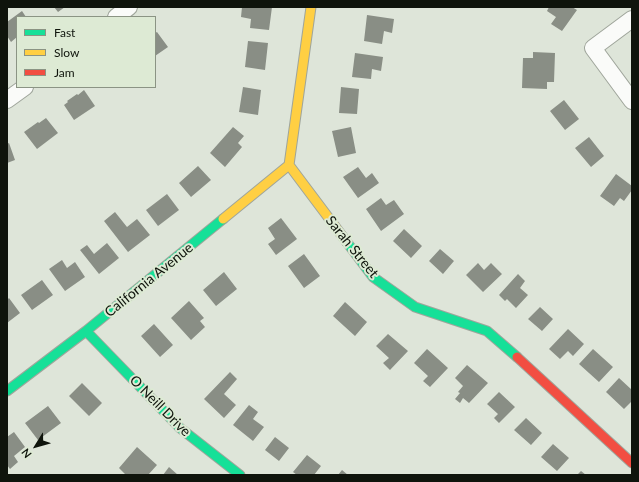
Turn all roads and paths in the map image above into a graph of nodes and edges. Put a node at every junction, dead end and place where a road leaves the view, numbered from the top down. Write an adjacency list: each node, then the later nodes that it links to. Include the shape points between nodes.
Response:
1 (129, 7): 3 (street)
2 (311, 7): 8 (street)
3 (117, 16)
4 (632, 19): 7 (street, via 593,48)
5 (24, 88): 6 (street)
6 (7, 100)
7 (632, 101)
8 (289, 165): 9 (street, California Avenue); 11 (street, Sarah Street, via 373,277 415,307 487,331)
9 (86, 331): 10 (street, California Avenue); 12 (street, O Neill Drive, via 180,428)
10 (7, 391)
11 (632, 463)
12 (240, 475)

